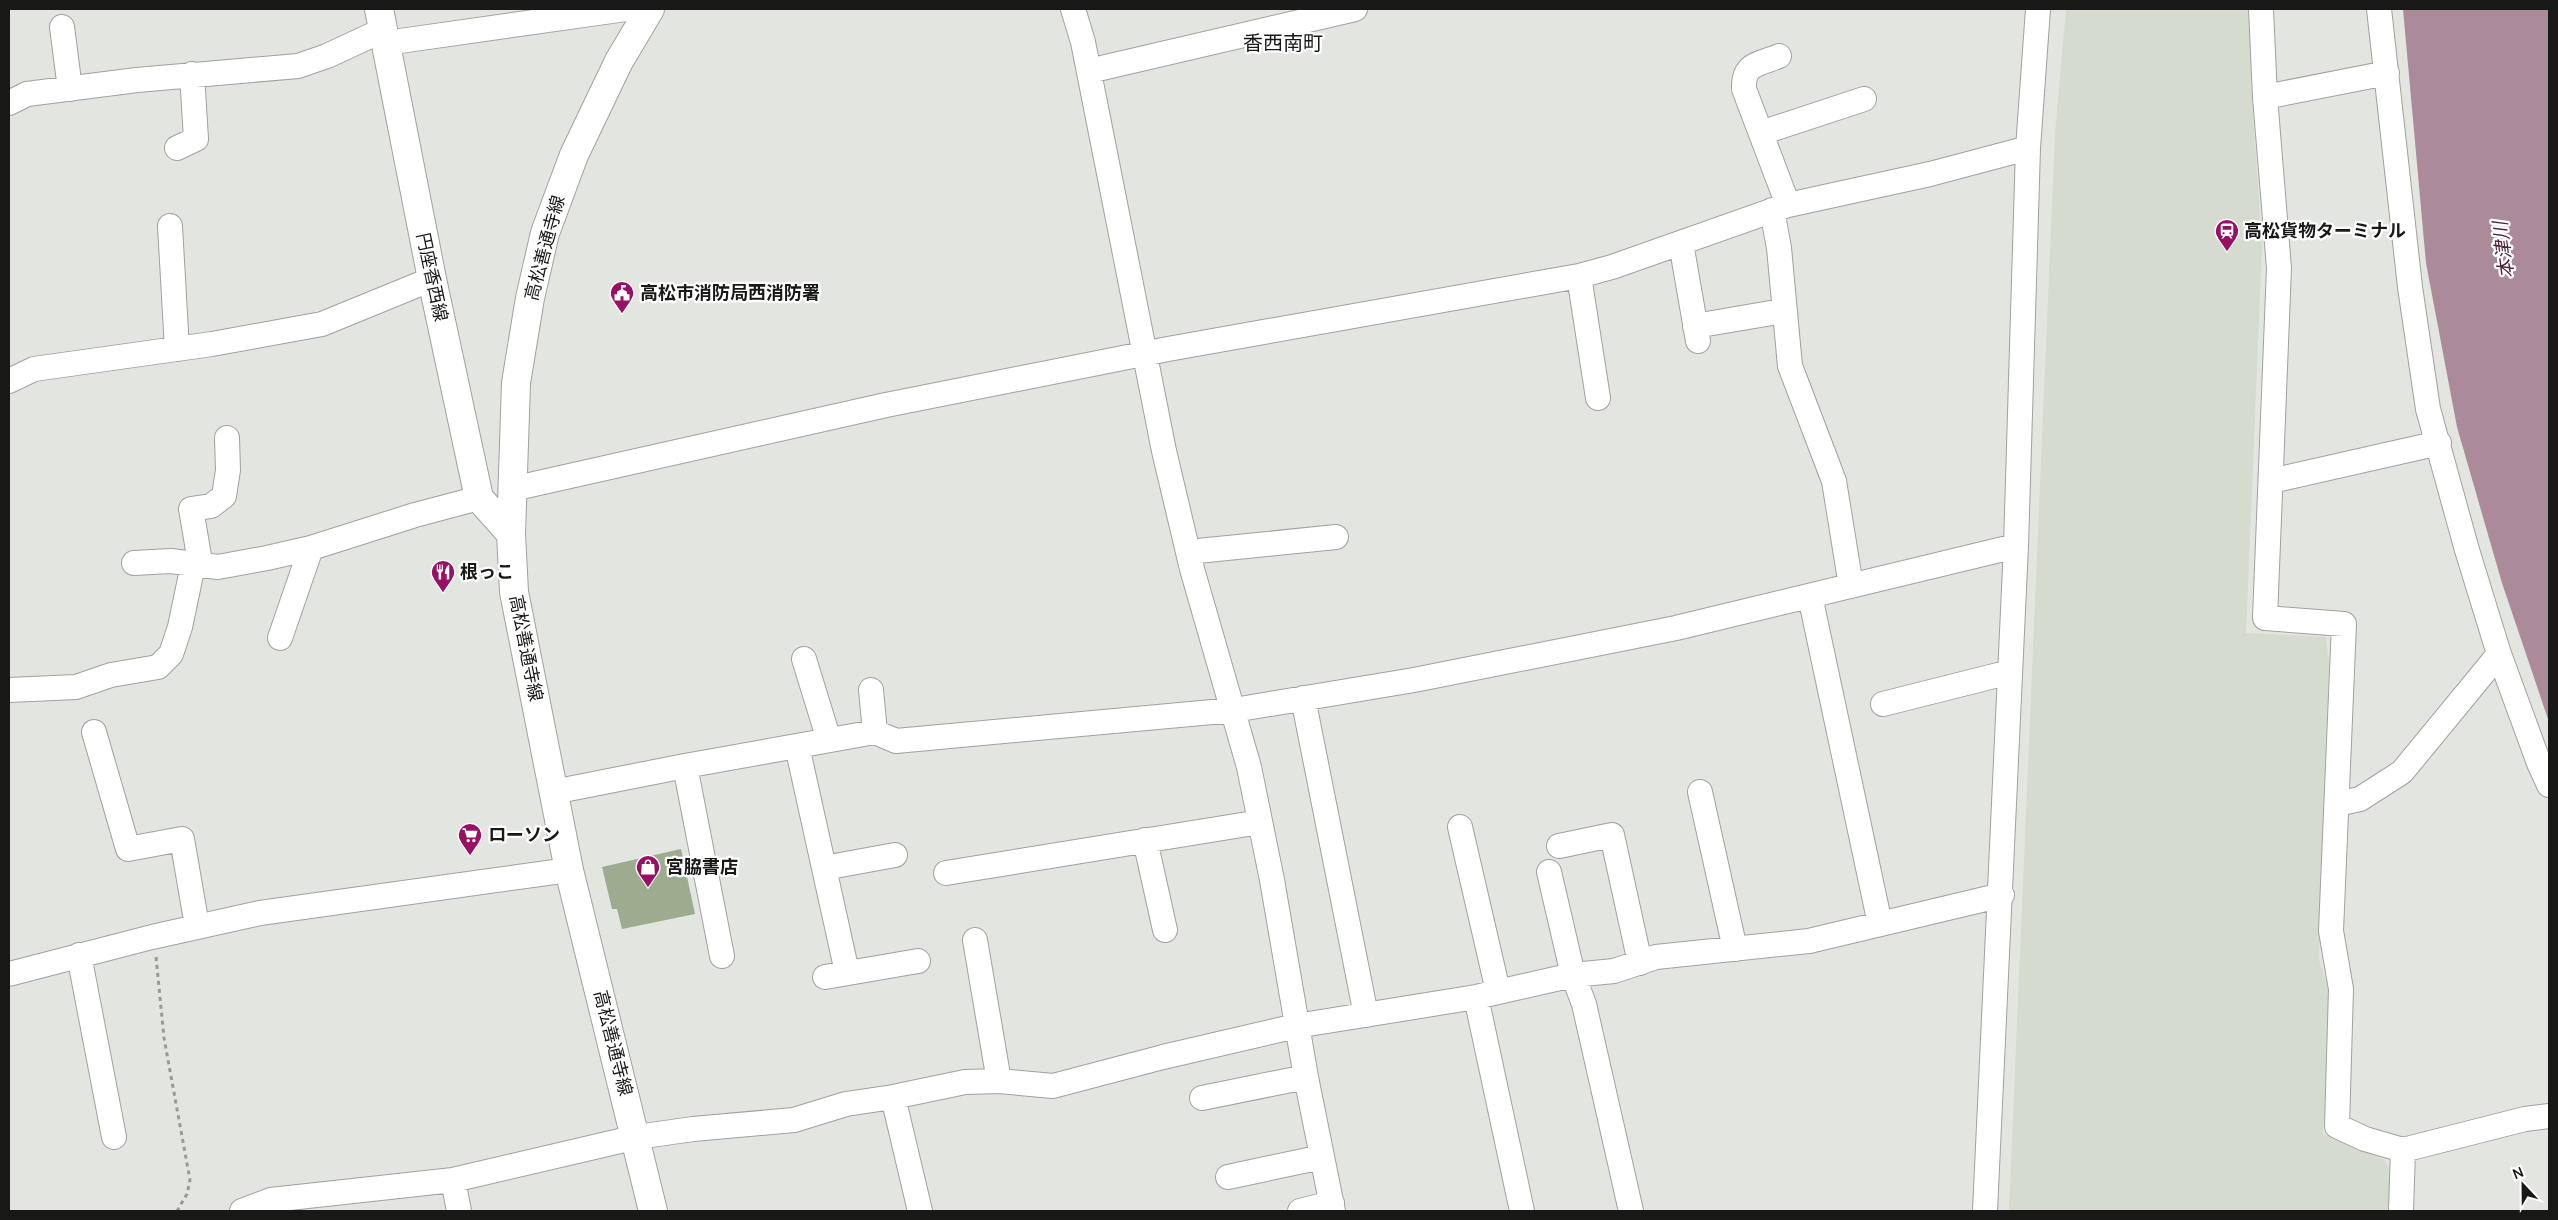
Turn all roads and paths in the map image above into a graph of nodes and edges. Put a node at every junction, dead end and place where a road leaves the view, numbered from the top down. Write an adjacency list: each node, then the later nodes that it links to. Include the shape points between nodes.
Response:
1 (1073, 9): 10 (street)
2 (1355, 9): 10 (street)
3 (2038, 9): 19 (street)
4 (2261, 9): 14 (street)
5 (2379, 9): 11 (street)
6 (649, 10): 8 (street); 33 (main road, 高松善通寺線, via 619,61 574,154 545,233 516,383)
7 (62, 27): 13 (street)
8 (383, 27): 12 (street, via 326,56 298,66); 24 (main road, 円座香西線)
9 (1779, 56): 17 (street, via 1749,69 1743,76 1744,89)
10 (1089, 71): 27 (street)
11 (2386, 73): 14 (street); 31 (street, via 2410,287 2428,409)
12 (192, 74): 13 (street); 18 (street, via 196,138)
13 (70, 89): 16 (street, via 27,94)
14 (2265, 97): 32 (street, via 2279,268)
15 (1864, 99): 17 (street)
16 (9, 103)
17 (1762, 133): 20 (street)
18 (177, 148)
19 (2028, 148): 20 (street); 37 (street)
20 (1780, 208): 22 (street); 25 (street, via 1778,248)
21 (170, 226): 26 (street)
22 (1681, 242): 23 (street); 25 (street, via 1697,334)
23 (1579, 276): 27 (street); 29 (street)
24 (432, 279): 26 (street, via 322,324); 34 (main road, 円座香西線)
25 (1783, 311): 42 (street, via 1790,366 1834,481)
26 (177, 349): 28 (street, via 34,369)
27 (1144, 355): 33 (street, via 886,405); 39 (street)
28 (9, 381)
29 (1598, 398)
30 (227, 438): 41 (street, via 228,470 224,496 211,506 191,509 199,556)
31 (2439, 443): 32 (street); 45 (street)
32 (2271, 481): 61 (street, via 2265,618 2344,624)
33 (512, 489): 35 (main road, 高松善通寺線)
34 (479, 498): 35 (main road, 円座香西線); 38 (street)
35 (511, 534): 59 (main road, 高松善通寺線, via 514,592)
36 (1336, 537): 39 (street)
37 (2016, 546): 42 (street); 47 (street)
38 (311, 548): 41 (street, via 218,567); 44 (street)
39 (1188, 552): 52 (street)
40 (134, 563): 41 (street, via 171,561)
41 (193, 565): 48 (street, via 172,654 158,667 111,675 76,686)
42 (1851, 586): 43 (street)
43 (1810, 596): 50 (street, via 1676,628 1414,680); 72 (street)
44 (280, 638)
45 (2499, 654): 58 (street); 61 (street, via 2402,772 2360,800)
46 (804, 659): 55 (street)
47 (2010, 672): 51 (street); 71 (street)
48 (9, 690)
49 (871, 690): 54 (street)
50 (1304, 698): 52 (street); 85 (street)
51 (1883, 704)
52 (1234, 710): 54 (street, via 896,741); 62 (street)
53 (94, 732): 73 (street, via 128,849 182,839)
54 (875, 732): 55 (street)
55 (829, 740): 56 (street)
56 (797, 746): 57 (street); 67 (street, via 818,796)
57 (684, 766): 59 (street); 79 (street)
58 (2549, 785)
59 (553, 792): 68 (main road, 高松善通寺線)
60 (1700, 792): 77 (street)
61 (2337, 804): 94 (street, via 2331,931 2341,989 2337,1126 2365,1139)
62 (1260, 822): 64 (street); 86 (street)
63 (1460, 827): 84 (street)
64 (1145, 840): 70 (street); 74 (street)
65 (1559, 846): 81 (street, via 1612,835)
66 (895, 855): 67 (street)
67 (824, 868): 80 (street, via 836,975)
68 (570, 870): 73 (street, via 260,913); 93 (main road, 高松善通寺線)
69 (1549, 872): 83 (street)
70 (946, 873)
71 (2002, 895): 72 (street); 108 (street)
72 (1880, 924): 77 (street, via 1809,941)
73 (197, 926): 75 (street)
74 (1165, 930)
75 (152, 936): 78 (street); 100 (path, via 164,1038 190,1180 187,1194)
76 (975, 940): 88 (street)
77 (1735, 949): 81 (street, via 1656,958)
78 (79, 954): 82 (street); 92 (street)
79 (722, 956)
80 (918, 961)
81 (1640, 963): 83 (street, via 1614,971)
82 (9, 974)
83 (1573, 975): 84 (street); 107 (street, via 1584,1004)
84 (1487, 994): 85 (street); 106 (street)
85 (1366, 1015): 86 (street)
86 (1296, 1026): 87 (street); 88 (street, via 1053,1086)
87 (1306, 1077): 90 (street); 95 (street)
88 (999, 1081): 89 (street, via 965,1082)
89 (893, 1097): 93 (street, via 846,1104 794,1120); 104 (street)
90 (1202, 1098)
91 (2549, 1116): 94 (street, via 2525,1119)
92 (114, 1137)
93 (637, 1137): 97 (street); 103 (main road, 高松善通寺線)
94 (2403, 1150): 109 (street)
95 (1322, 1157): 96 (street); 99 (street)
96 (1228, 1177)
97 (453, 1180): 98 (street); 102 (street)
98 (338, 1203): 101 (street, via 271,1200)
99 (1332, 1207): 105 (street)
100 (177, 1211)
101 (242, 1211)
102 (458, 1211)
103 (653, 1211)
104 (920, 1211)
105 (1300, 1211)
106 (1522, 1211)
107 (1631, 1211)
108 (1985, 1211)
109 (2401, 1211)

